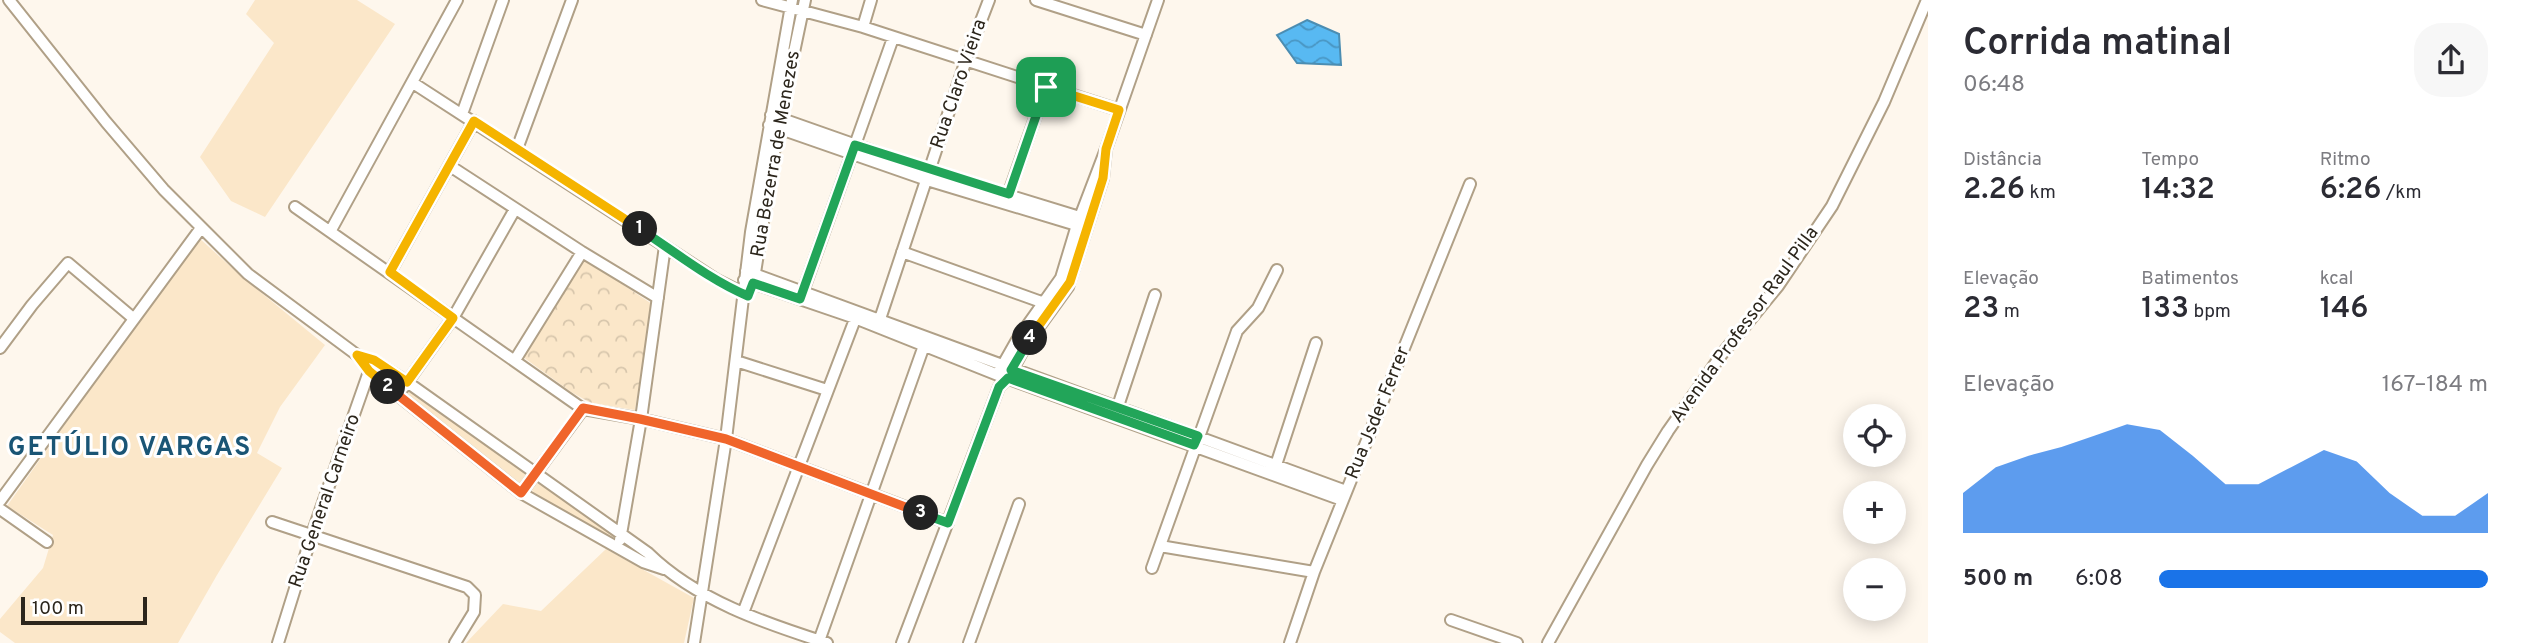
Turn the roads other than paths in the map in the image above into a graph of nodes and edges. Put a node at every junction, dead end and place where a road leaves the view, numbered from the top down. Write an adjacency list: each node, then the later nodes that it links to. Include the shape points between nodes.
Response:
1 (9, 0): 33 (street, via 106,122)
2 (457, 0): 18 (street)
3 (503, 0): 21 (street)
4 (572, 0): 24 (street)
5 (762, 0): 11 (street)
6 (871, 0): 13 (street)
7 (989, 0): 17 (street, Rua Claro Vieira)
8 (1037, 0): 14 (street)
9 (1158, 0): 14 (street)
10 (1927, 0): 95 (street, Avenida Professor Raul Pilla, via 1884,102 1832,206 1668,431)
11 (791, 2): 12 (street); 16 (street, Rua Bezerra de Menezes)
12 (803, 5): 13 (street); 16 (street, Rua Bezerra de Menezes)
13 (863, 27): 15 (street)
14 (1146, 35): 20 (street)
15 (893, 38): 17 (street); 25 (street)
16 (788, 48): 23 (street, Rua Bezerra de Menezes)
17 (966, 60): 19 (street); 27 (street, Rua Claro Vieira)
18 (413, 83): 21 (street); 34 (street)
19 (1046, 87): 20 (street); 29 (street)
20 (1119, 110): 32 (street)
21 (462, 114): 22 (street)
22 (474, 121): 24 (street); 26 (street)
23 (775, 122): 25 (street); 40 (street, Rua Bezerra de Menezes)
24 (517, 149): 35 (street)
25 (853, 149): 27 (street); 41 (street)
26 (450, 166): 31 (street); 39 (street)
27 (928, 175): 29 (street); 37 (street, Rua Claro Vieira)
28 (1470, 184): 70 (street, Rua Jsder Ferrer)
29 (1007, 199): 32 (street)
30 (295, 207): 34 (street)
31 (515, 209): 36 (street); 48 (street)
32 (1083, 222): 45 (street)
33 (201, 228): 47 (street); 55 (street, via 248,274)
34 (331, 230): 39 (street)
35 (665, 246): 43 (street); 44 (street)
36 (582, 252): 43 (street); 53 (street)
37 (902, 252): 45 (street); 49 (street, Rua Claro Vieira)
38 (1277, 270): 64 (street, via 1258,308 1237,331)
39 (390, 272): 48 (street)
40 (750, 277): 41 (street); 44 (street, Rua Bezerra de Menezes)
41 (802, 295): 46 (street)
42 (1155, 295): 61 (street)
43 (658, 298): 62 (street)
44 (745, 298): 54 (street, Rua Bezerra de Menezes)
45 (1048, 305): 56 (street)
46 (856, 315): 49 (street); 58 (street)
47 (133, 318): 52 (street, via 68,263); 71 (street)
48 (453, 318): 53 (street); 57 (street)
49 (878, 323): 50 (street)
50 (925, 343): 56 (street); 69 (street)
51 (1316, 344): 66 (street)
52 (0, 348)
53 (515, 360): 60 (street)
54 (736, 361): 58 (street); 63 (street, Rua Bezerra de Menezes)
55 (371, 366): 57 (street); 59 (street); 76 (street, Rua General Carneiro)
56 (1004, 375): 61 (street); 75 (street)
57 (407, 382): 59 (street); 67 (street)
58 (827, 390): 65 (street)
59 (398, 396): 68 (street)
60 (583, 408): 62 (street); 67 (street)
61 (1116, 412): 64 (street)
62 (640, 419): 63 (street); 77 (street)
63 (726, 439): 65 (street); 84 (street, Rua Bezerra de Menezes)
64 (1196, 440): 66 (street); 79 (street)
65 (798, 467): 69 (street); 85 (street)
66 (1275, 469): 70 (street)
67 (535, 473): 68 (street); 77 (street)
68 (521, 493): 80 (street)
69 (873, 495): 75 (street); 87 (street)
70 (1344, 495): 83 (street, Rua Jsder Ferrer)
71 (0, 501)
72 (1019, 504): 92 (street)
73 (0, 509): 78 (street)
74 (272, 522): 76 (street)
75 (948, 523): 91 (street)
76 (312, 534): 88 (street, Rua General Carneiro); 89 (street, via 467,587 475,596 474,612)
77 (621, 535): 80 (street); 82 (street)
78 (47, 542)
79 (1160, 546): 81 (street); 83 (street)
80 (618, 549): 82 (street)
81 (1152, 568)
82 (664, 569): 84 (street)
83 (1314, 572): 93 (street, Rua Jsder Ferrer)
84 (703, 594): 85 (street); 90 (street, Rua Bezerra de Menezes)
85 (743, 613): 87 (street)
86 (1451, 620): 94 (street)
87 (823, 642)
88 (278, 643)
89 (456, 643)
90 (694, 643)
91 (902, 643)
92 (969, 643)
93 (1290, 643)
94 (1517, 643)
95 (1548, 643)

